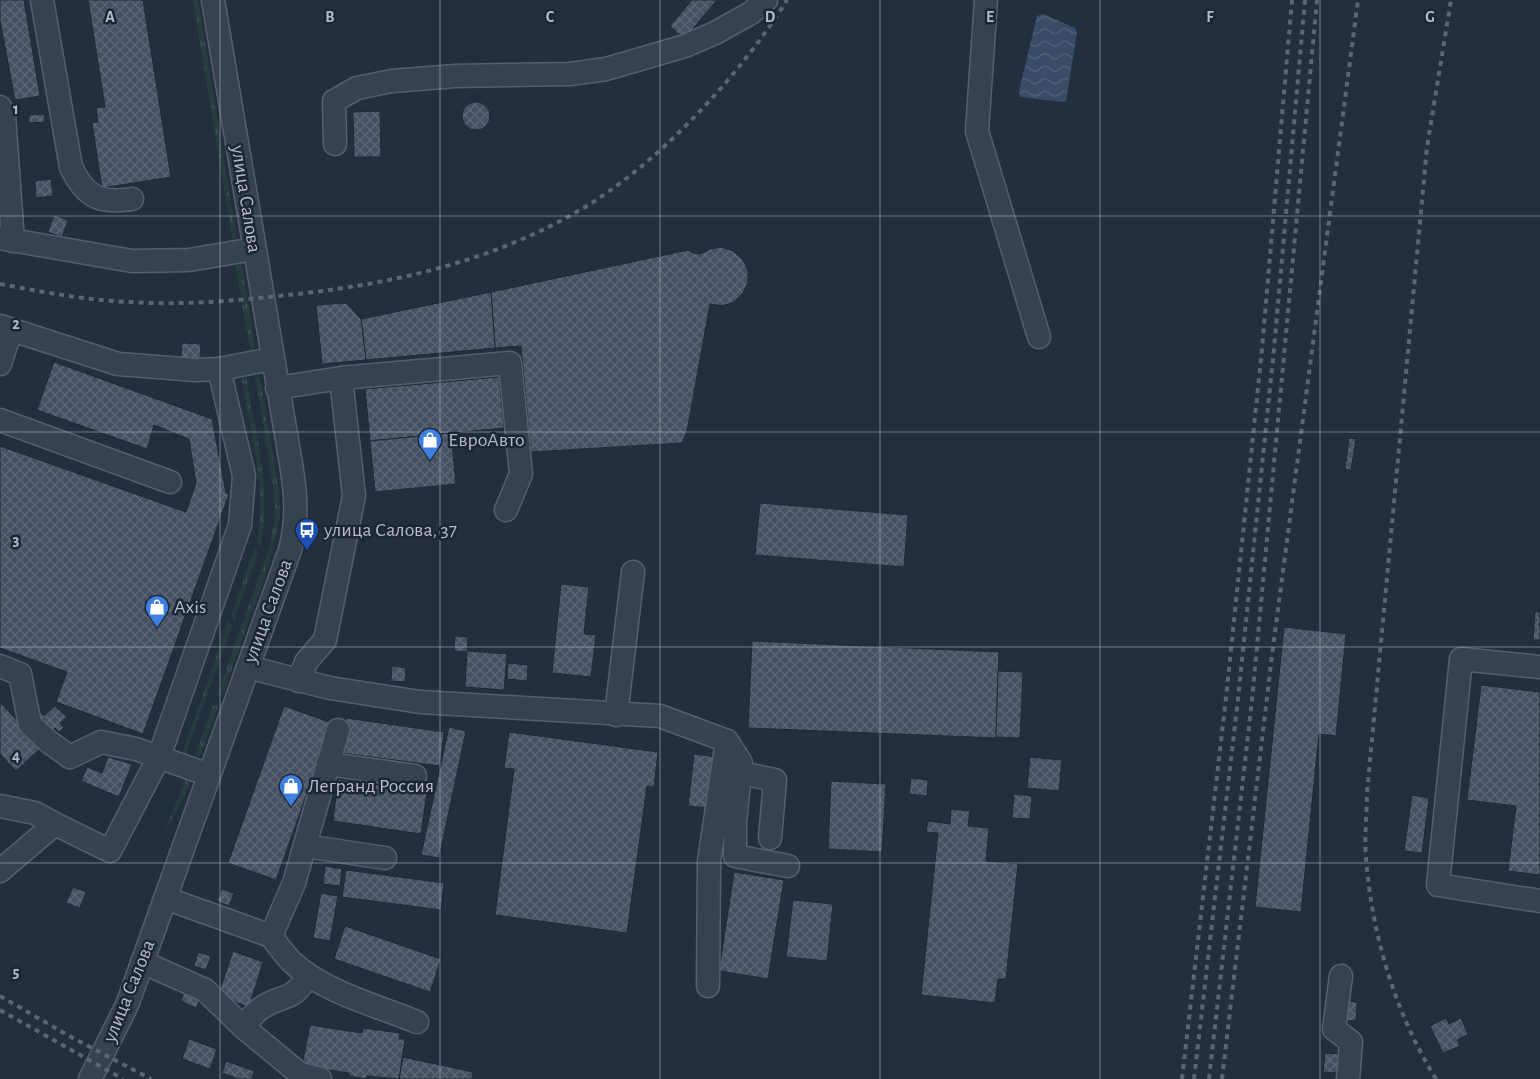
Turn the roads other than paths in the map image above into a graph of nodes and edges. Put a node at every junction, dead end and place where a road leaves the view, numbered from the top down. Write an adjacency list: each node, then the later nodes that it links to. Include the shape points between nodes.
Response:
1 (42, 0): 7 (street, via 71,167 90,194 102,200)
2 (214, 0): 9 (street, улица Салова)
3 (766, 0): 6 (street, via 751,13 685,46 606,69 570,74 455,76 392,81 357,88 334,101)
4 (986, 0): 11 (street, via 977,131)
5 (0, 107): 8 (street, via 4,115)
6 (335, 144)
7 (132, 198)
8 (6, 240): 9 (street, via 132,262 189,260)
9 (254, 249): 12 (street, улица Салова)
10 (6, 328): 13 (street); 14 (street, via 118,364)
11 (1039, 337)
12 (272, 359): 14 (street); 16 (street, улица Салова)
13 (0, 364)
14 (219, 369): 28 (street, via 244,476 240,525)
15 (341, 378): 16 (street); 19 (street, via 510,363 521,474); 24 (street, via 354,496 325,640 306,662)
16 (277, 388): 23 (street, улица Салова, via 295,490 296,524 290,550)
17 (0, 420): 18 (street)
18 (170, 482)
19 (506, 510)
20 (633, 572): 25 (street)
21 (0, 666): 28 (street, via 20,674 30,724 70,757 102,742)
22 (1540, 667): 41 (street, via 1461,659 1438,884)
23 (248, 668): 24 (street); 31 (street, улица Салова)
24 (299, 681): 25 (street, via 420,702)
25 (616, 715): 27 (street, via 660,716)
26 (338, 730): 29 (street)
27 (727, 741): 30 (street, via 741,763); 46 (street, via 709,861)
28 (159, 757): 31 (street); 34 (street, via 110,851)
29 (328, 764): 32 (street); 36 (street)
30 (740, 772): 35 (street, via 775,780); 38 (street, via 735,856)
31 (209, 775): 40 (street, улица Салова)
32 (414, 776)
33 (0, 806): 34 (street, via 35,813)
34 (56, 824): 39 (street)
35 (770, 838)
36 (305, 846): 37 (street); 42 (street, via 294,883)
37 (385, 858)
38 (788, 866)
39 (0, 871)
40 (165, 898): 42 (street); 43 (street, улица Салова)
41 (1540, 901)
42 (271, 936): 44 (street, via 292,962)
43 (142, 962): 48 (street, via 205,990); 49 (street, улица Салова, via 127,1005)
44 (308, 975): 47 (street); 48 (street, via 292,996 263,1007)
45 (1341, 976): 51 (street, via 1334,1029 1350,1042)
46 (708, 986)
47 (417, 1022)
48 (243, 1027): 50 (street, via 300,1074)
49 (90, 1079)
50 (320, 1079)
51 (1348, 1079)

